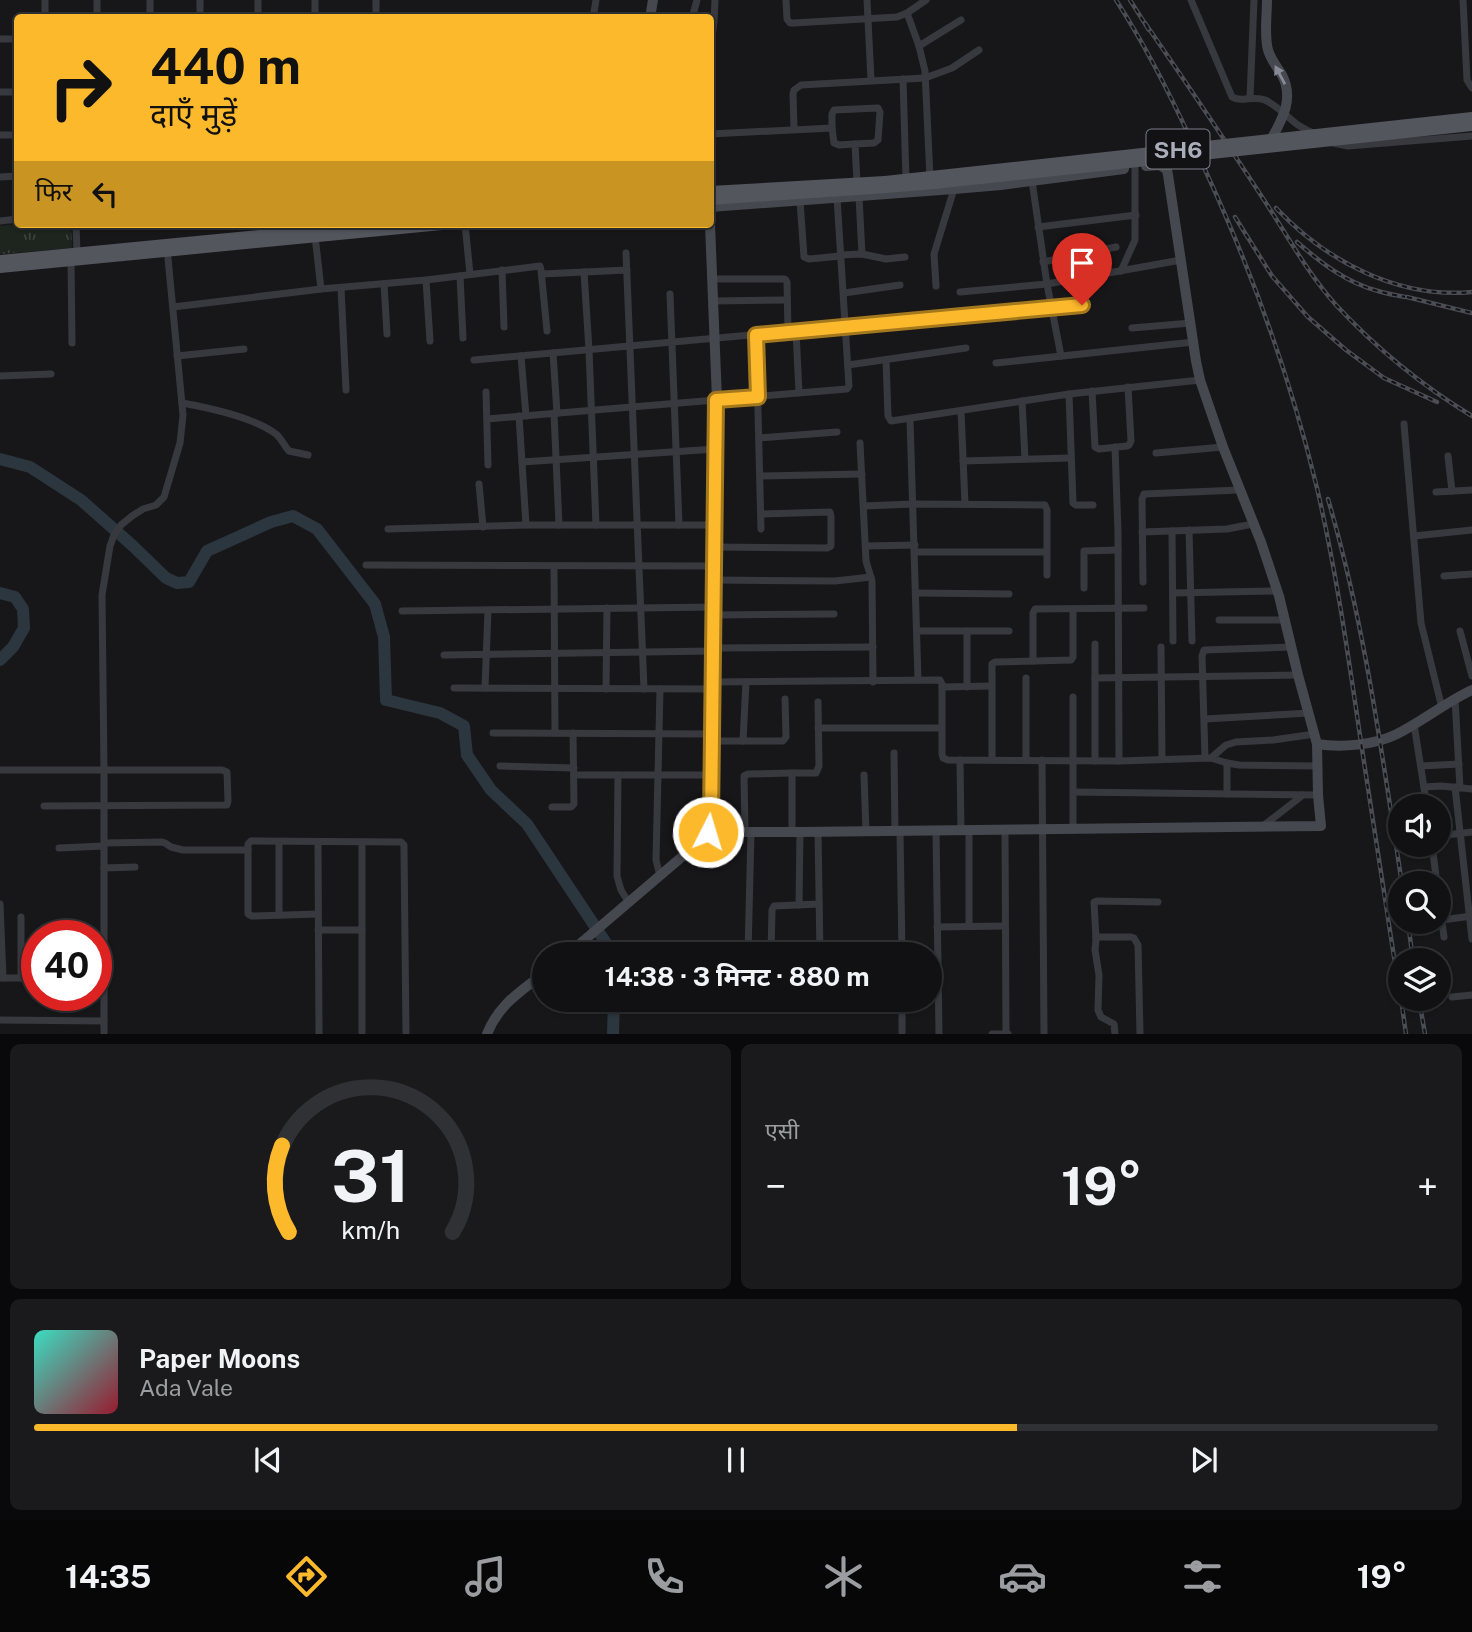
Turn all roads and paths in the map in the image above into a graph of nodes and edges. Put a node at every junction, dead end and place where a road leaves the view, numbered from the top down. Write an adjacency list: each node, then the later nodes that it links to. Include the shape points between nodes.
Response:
1 (715, 0): 12 (street)
2 (786, 0): 10 (street, via 790,23)
3 (867, 0): 10 (street)
4 (926, 0): 9 (street)
5 (1191, 0): 20 (street, via 1232,97)
6 (1254, 0): 20 (street)
7 (1267, 0): 27 (street, one-way to 7, bridge, via 1287,100 1285,82 1267,47)
8 (1463, 0): 13 (street)
9 (907, 13): 10 (street); 14 (street)
10 (868, 18): 18 (street)
11 (961, 20): 14 (street)
12 (714, 22)
13 (1468, 34): 19 (street, via 1467,80)
14 (919, 46): 16 (street)
15 (979, 50): 16 (street, via 952,68)
16 (925, 78): 17 (street); 35 (street)
17 (903, 79): 18 (street); 36 (street)
18 (870, 80): 24 (street, via 797,87)
19 (1472, 88)
20 (1250, 98): 26 (street, via 1272,104 1298,126 1337,145)
21 (1472, 117): 27 (main road, SH6, bridge)
22 (1472, 126): 32 (main road, SH6, bridge, via 934,184)
23 (832, 128): 24 (street); 28 (street, via 836,144); 28 (street, via 834,110 878,108 878,140)
24 (794, 129): 25 (street)
25 (714, 134)
26 (1472, 136)
27 (1272, 138): 32 (main road, SH6, bridge)
28 (855, 144): 31 (street)
29 (1135, 167): 30 (street); 42 (street); 57 (street, via 1160,165 1167,170)
30 (1032, 181): 33 (street); 47 (street)
31 (857, 182): 32 (main road, SH6); 34 (main road, SH6)
32 (885, 184): 39 (main road, SH6)
33 (954, 189): 35 (street); 72 (street, via 934,254)
34 (714, 191)
35 (930, 191): 36 (street)
36 (906, 193): 37 (street)
37 (859, 197): 38 (street); 52 (street)
38 (837, 198): 40 (street); 53 (street)
39 (714, 200)
40 (800, 201): 41 (street); 53 (street, via 804,257)
41 (714, 207)
42 (1136, 215): 47 (street); 62 (street, via 1135,245)
43 (76, 228): 54 (street)
44 (368, 228): 48 (main road)
45 (464, 228): 64 (street)
46 (710, 228): 67 (street)
47 (1038, 228): 58 (street)
48 (315, 234): 50 (main road); 74 (street)
49 (1116, 247): 58 (street)
50 (167, 248): 54 (main road); 81 (street)
51 (626, 253): 61 (street)
52 (862, 254): 53 (street); 55 (street)
53 (841, 256): 76 (street)
54 (74, 257): 56 (main road); 59 (main road); 96 (street)
55 (905, 257)
56 (0, 260)
57 (1181, 260): 62 (street); 83 (street)
58 (1043, 262): 70 (street)
59 (0, 268)
60 (502, 270): 64 (street); 65 (street, via 538,266); 85 (street)
61 (627, 270): 63 (street); 97 (street)
62 (1121, 271): 70 (street)
63 (584, 272): 65 (street); 100 (street)
64 (470, 274): 66 (street)
65 (542, 274): 87 (street)
66 (460, 275): 68 (street); 91 (street)
67 (712, 279): 78 (street, via 783,278); 79 (street)
68 (426, 280): 69 (street); 93 (street)
69 (384, 284): 73 (street); 89 (street)
70 (1047, 284): 75 (street); 82 (street)
71 (900, 285): 76 (street)
72 (936, 286)
73 (341, 288): 74 (street); 113 (street)
74 (321, 289): 81 (street)
75 (960, 292)
76 (844, 293): 84 (street)
77 (670, 295): 94 (street)
78 (787, 300): 79 (street); 88 (street)
79 (713, 301): 92 (street)
80 (1082, 305): 82 (street)
81 (173, 307): 102 (street)
82 (1051, 308): 84 (street); 104 (street)
83 (1191, 323): 86 (street); 95 (street)
84 (846, 326): 88 (street); 108 (street)
85 (504, 327)
86 (1132, 328)
87 (547, 331)
88 (792, 331): 90 (street); 116 (street)
89 (387, 334)
90 (756, 335): 92 (street); 118 (street)
91 (463, 338)
92 (715, 338): 94 (street); 119 (street)
93 (430, 341)
94 (671, 342): 97 (street); 122 (street)
95 (1194, 342): 104 (street); 111 (street)
96 (72, 343)
97 (630, 346): 100 (street); 123 (street)
98 (966, 348): 106 (street)
99 (244, 349): 102 (street)
100 (589, 350): 101 (street); 124 (street)
101 (553, 353): 103 (street); 126 (street)
102 (177, 356): 121 (street)
103 (522, 356): 105 (street); 127 (street)
104 (1061, 356): 107 (street)
105 (474, 360)
106 (886, 360): 108 (street); 129 (street, via 888,419)
107 (996, 363)
108 (848, 365): 116 (street, via 847,389)
109 (51, 374): 110 (street)
110 (0, 376)
111 (1200, 380): 112 (street); 135 (street)
112 (1128, 387): 114 (street); 134 (street, via 1131,443)
113 (346, 390)
114 (1092, 391): 117 (street); 134 (street, via 1095,447)
115 (486, 392): 128 (street)
116 (799, 393): 118 (street)
117 (1069, 394): 120 (street); 143 (street)
118 (758, 397): 119 (street); 132 (street)
119 (716, 400): 122 (street); 136 (street)
120 (1022, 401): 125 (street); 144 (street)
121 (182, 403): 140 (street, via 261,426 277,435 289,452); 280 (street, via 180,443 164,497 121,525 110,546 102,595)
122 (673, 404): 123 (street); 137 (street)
123 (632, 407): 124 (street); 139 (street)
124 (592, 410): 126 (street); 142 (street)
125 (961, 411): 129 (street); 146 (street)
126 (556, 413): 127 (street); 145 (street)
127 (523, 416): 128 (street); 147 (street)
128 (487, 419): 148 (street)
129 (909, 419): 156 (street)
130 (1404, 424): 175 (street)
131 (836, 432): 132 (street)
132 (759, 438): 150 (street)
133 (860, 443): 149 (street)
134 (1115, 447): 179 (street)
135 (1223, 447): 138 (street); 152 (street)
136 (716, 449): 137 (street); 161 (street)
137 (675, 451): 139 (street); 166 (street)
138 (1156, 453)
139 (634, 454): 142 (street); 165 (street)
140 (308, 455)
141 (1448, 456): 154 (street)
142 (593, 457): 145 (street); 164 (street)
143 (1070, 458): 144 (street); 158 (street, via 1073,503)
144 (1025, 459): 146 (street)
145 (556, 460): 147 (street); 163 (street)
146 (963, 461): 157 (street)
147 (522, 462): 167 (street)
148 (488, 465)
149 (862, 474): 150 (street); 159 (street)
150 (760, 476): 160 (street)
151 (480, 484): 168 (street)
152 (1239, 490): 162 (street); 174 (street, via 1144,494)
153 (1472, 490): 154 (street)
154 (1452, 491): 155 (street)
155 (1436, 492)
156 (913, 504): 157 (street); 159 (street); 178 (street)
157 (965, 505): 180 (street, via 1045,505)
158 (1093, 505)
159 (864, 506): 176 (street)
160 (761, 514): 169 (street); 177 (street, via 830,512 831,546)
161 (716, 524): 166 (street); 177 (street)
162 (1254, 524): 171 (street); 192 (street)
163 (559, 525): 164 (street); 167 (street)
164 (596, 525): 165 (street)
165 (637, 525): 166 (street); 184 (street)
166 (679, 525)
167 (526, 526): 168 (street)
168 (483, 527): 170 (street)
169 (761, 529)
170 (388, 530)
171 (1189, 530): 173 (street); 195 (street)
172 (1472, 530): 175 (street)
173 (1172, 531): 174 (street); 194 (street)
174 (1142, 532): 190 (street)
175 (1414, 536): 251 (street, via 1422,622)
176 (866, 546): 178 (street); 188 (street)
177 (715, 547): 183 (street)
178 (915, 549): 180 (street); 193 (street)
179 (1118, 550): 191 (street, via 1084,551); 199 (street)
180 (1047, 552): 186 (street)
181 (366, 565): 182 (street)
182 (554, 566): 184 (street); 201 (street)
183 (715, 566): 184 (street); 189 (street)
184 (639, 567): 198 (street)
185 (1472, 574): 187 (street)
186 (1047, 575)
187 (1444, 576)
188 (871, 577): 189 (street); 216 (street)
189 (715, 580): 205 (street)
190 (1143, 582)
191 (1084, 587)
192 (1278, 591): 195 (street); 208 (street)
193 (916, 593): 196 (street); 209 (street)
194 (1173, 593): 195 (street); 213 (street)
195 (1190, 593): 214 (street)
196 (1009, 594)
197 (607, 608): 198 (street); 201 (street); 222 (street)
198 (640, 608): 205 (street); 220 (street)
199 (1119, 608): 200 (street); 202 (street); 232 (street)
200 (1144, 608)
201 (555, 609): 203 (street); 221 (street)
202 (1073, 609): 225 (street, via 1073,659); 225 (street, via 1033,610)
203 (488, 610): 204 (street); 223 (street)
204 (402, 611)
205 (714, 611): 206 (street); 219 (street)
206 (834, 614)
207 (1219, 620): 208 (street)
208 (1285, 620): 218 (street)
209 (917, 631): 210 (street); 233 (street)
210 (967, 631): 211 (street); 239 (street)
211 (1009, 631)
212 (1460, 631): 227 (street)
213 (1173, 641)
214 (1192, 641)
215 (1095, 644): 231 (street)
216 (873, 647): 219 (street); 235 (street)
217 (1161, 647): 228 (street)
218 (1292, 648): 226 (street); 229 (street, via 1204,650)
219 (714, 650): 220 (street); 236 (street)
220 (642, 652): 222 (street); 244 (street)
221 (556, 653): 222 (street); 223 (street); 242 (street)
222 (606, 653): 243 (street)
223 (486, 654): 224 (street); 241 (street)
224 (444, 655)
225 (1033, 661): 237 (street, via 993,663)
226 (1298, 676): 229 (street); 252 (street)
227 (1472, 676)
228 (1162, 677): 229 (street); 232 (street); 270 (street)
229 (1203, 677): 253 (street)
230 (1026, 678): 268 (street)
231 (1095, 678): 232 (street); 272 (street)
232 (1119, 678): 273 (street)
233 (918, 680): 235 (street); 238 (street, via 940,680)
234 (746, 682): 235 (street); 236 (street); 263 (street)
235 (873, 682)
236 (713, 686): 245 (street); 261 (street)
237 (992, 686): 239 (street); 267 (street)
238 (942, 687): 239 (street); 256 (street)
239 (967, 687)
240 (454, 688): 241 (street)
241 (485, 688): 242 (street)
242 (556, 688): 243 (street); 258 (street)
243 (606, 689): 244 (street)
244 (644, 689): 245 (street)
245 (660, 689): 260 (street)
246 (1472, 690): 249 (street)
247 (1073, 697): 271 (street)
248 (785, 699): 263 (street, via 785,739)
249 (1455, 699): 251 (street); 275 (street)
250 (818, 702): 255 (street)
251 (1441, 708): 254 (street)
252 (1309, 713): 253 (street); 262 (street)
253 (1205, 719): 265 (street)
254 (1414, 724): 262 (street, via 1389,738 1338,746); 278 (street)
255 (818, 728): 256 (street); 282 (street, via 818,770)
256 (942, 728): 266 (street, via 943,758)
257 (494, 733): 258 (street)
258 (555, 733): 259 (street)
259 (573, 733): 260 (street); 281 (street)
260 (658, 733): 261 (street); 286 (street)
261 (711, 737): 263 (street); 284 (street)
262 (1316, 739): 265 (street, via 1236,742); 276 (street)
263 (743, 741)
264 (894, 753): 302 (street)
265 (1208, 758): 270 (street); 274 (street)
266 (960, 760): 267 (street); 304 (street)
267 (992, 760): 268 (street)
268 (1026, 760): 269 (street)
269 (1042, 760): 271 (street); 300 (street)
270 (1161, 760): 273 (street)
271 (1073, 761): 272 (street); 290 (street)
272 (1096, 761): 273 (street)
273 (1119, 761)
274 (1227, 764): 276 (street); 291 (street)
275 (1458, 764): 278 (street); 288 (street)
276 (1318, 765): 294 (street)
277 (500, 766): 281 (street)
278 (1421, 766): 287 (street)
279 (0, 770): 280 (street)
280 (104, 771): 296 (street); 296 (street, via 225,771 228,804)
281 (574, 771): 283 (street); 297 (street, via 574,804)
282 (792, 773): 306 (street, via 744,776); 307 (street)
283 (618, 775): 286 (street); 323 (street, via 617,876)
284 (711, 775): 286 (street); 305 (street)
285 (864, 775): 309 (street)
286 (657, 776): 321 (street, via 656,860)
287 (1424, 787): 288 (street); 292 (street)
288 (1457, 787): 289 (street); 311 (street)
289 (1472, 789)
290 (1073, 792): 291 (street); 301 (street)
291 (1227, 794): 293 (street)
292 (1425, 794)
293 (1304, 795): 294 (street); 298 (street)
294 (1318, 795): 298 (street, via 1321,826)
295 (44, 806): 296 (street)
296 (104, 806): 316 (street)
297 (552, 807)
298 (1262, 827): 301 (street)
299 (1005, 830): 300 (street); 304 (street); 332 (street)
300 (1043, 830): 301 (street); 363 (street)
301 (1073, 830)
302 (898, 831): 303 (street); 309 (street); 344 (street)
303 (936, 831): 304 (street); 333 (street)
304 (965, 831): 331 (street)
305 (708, 832): 306 (street); 321 (street)
306 (748, 832): 307 (street); 341 (street)
307 (796, 832): 308 (street); 326 (street)
308 (818, 832): 309 (street); 325 (street)
309 (866, 832)
310 (1472, 832): 311 (street)
311 (1459, 833): 312 (street); 329 (street)
312 (1451, 834)
313 (279, 842): 314 (street); 318 (street, via 251,841); 328 (street)
314 (318, 842): 315 (street); 327 (street)
315 (362, 842): 335 (street); 358 (street, via 404,845)
316 (104, 844): 317 (street); 318 (street, via 162,842 183,850); 320 (street)
317 (59, 848)
318 (248, 850): 328 (street, via 248,914)
319 (135, 867): 320 (street)
320 (104, 868): 353 (street)
321 (660, 876): 323 (street)
322 (1158, 902): 337 (street, via 1095,901)
323 (629, 903): 340 (street)
324 (0, 904): 345 (street)
325 (819, 904): 326 (street); 343 (street)
326 (799, 905): 342 (street, via 773,908)
327 (318, 914): 328 (street); 334 (street)
328 (279, 915)
329 (1471, 916): 330 (street); 339 (street)
330 (1451, 919)
331 (969, 926): 332 (street); 333 (street)
332 (1004, 926): 354 (street)
333 (937, 927): 361 (street)
334 (318, 930): 335 (street); 356 (street)
335 (362, 930): 357 (street)
336 (1444, 934): 338 (street)
337 (1096, 937): 364 (street, via 1098,1010 1114,1024); 365 (street, via 1130,937 1138,945)
338 (1444, 937)
339 (1472, 939)
340 (583, 942)
341 (748, 942)
342 (772, 942)
343 (820, 942)
344 (902, 942)
345 (1, 948): 346 (street)
346 (1, 978): 347 (street)
347 (21, 978)
348 (532, 982): 359 (street, via 504,1004)
349 (1472, 995): 350 (street)
350 (1452, 997)
351 (902, 1012): 360 (street)
352 (0, 1020): 353 (street)
353 (104, 1021): 355 (street)
354 (1007, 1033): 362 (street)
355 (104, 1034)
356 (319, 1034)
357 (362, 1034)
358 (406, 1034)
359 (487, 1034)
360 (902, 1034)
361 (939, 1034)
362 (992, 1034)
363 (1044, 1034)
364 (1115, 1034)
365 (1140, 1034)

